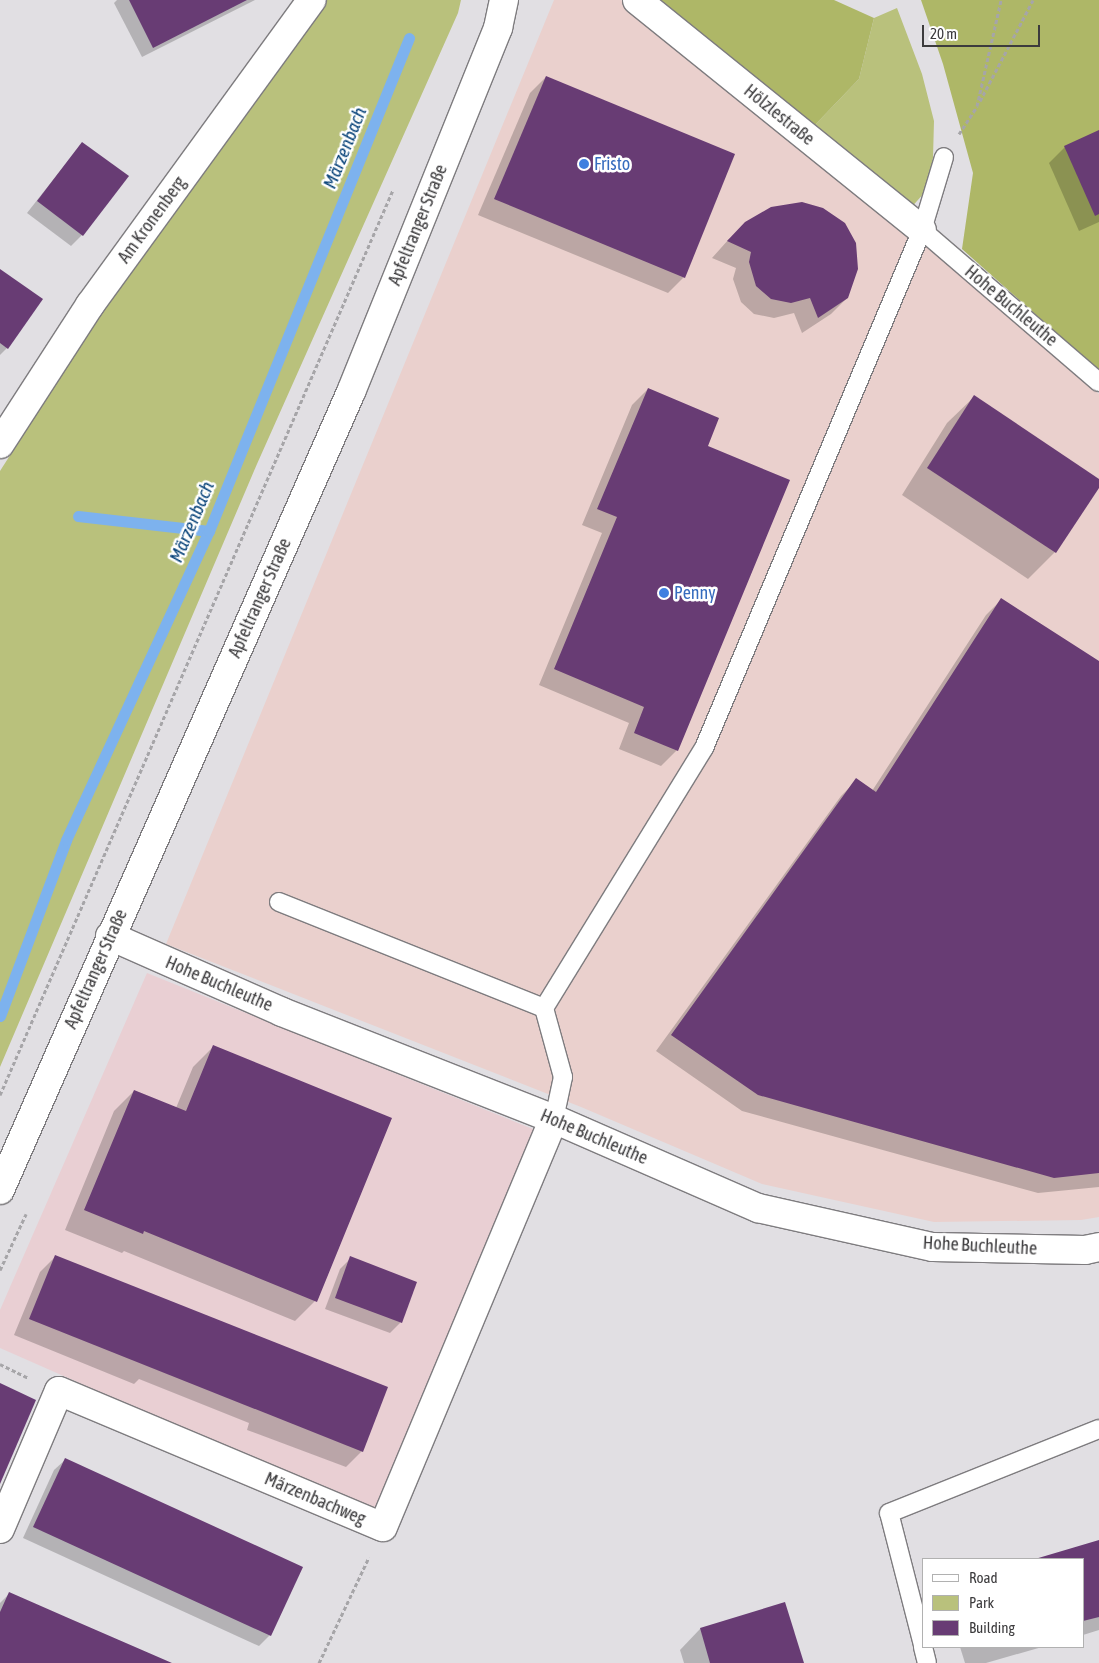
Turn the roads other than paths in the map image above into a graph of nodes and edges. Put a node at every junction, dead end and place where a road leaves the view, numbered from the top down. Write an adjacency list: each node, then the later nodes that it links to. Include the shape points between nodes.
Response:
1 (312, 0): 7 (street, Am Kronenberg, via 90,305)
2 (504, 0): 9 (street, Apfeltranger Straße, via 498,28 351,392)
3 (637, 0): 5 (street, Hölzlestraße)
4 (944, 158): 5 (lane)
5 (922, 230): 6 (lane, Hohe Buchleuthe); 10 (lane, via 704,748)
6 (1099, 382)
7 (0, 444)
8 (279, 902): 10 (lane)
9 (110, 936): 11 (street, Hohe Buchleuthe, via 282,1012); 12 (street, Apfeltranger Straße)
10 (544, 1008): 11 (lane, via 563,1077)
11 (554, 1119): 13 (street, Hohe Buchleuthe, via 758,1208 934,1247 1085,1250); 15 (street, Märzenbachweg, via 383,1528 59,1391)
12 (0, 1190)
13 (1099, 1247)
14 (1099, 1429): 16 (lane, via 890,1513)
15 (0, 1529)
16 (922, 1642)
17 (923, 1648): 18 (lane)
18 (927, 1663)

